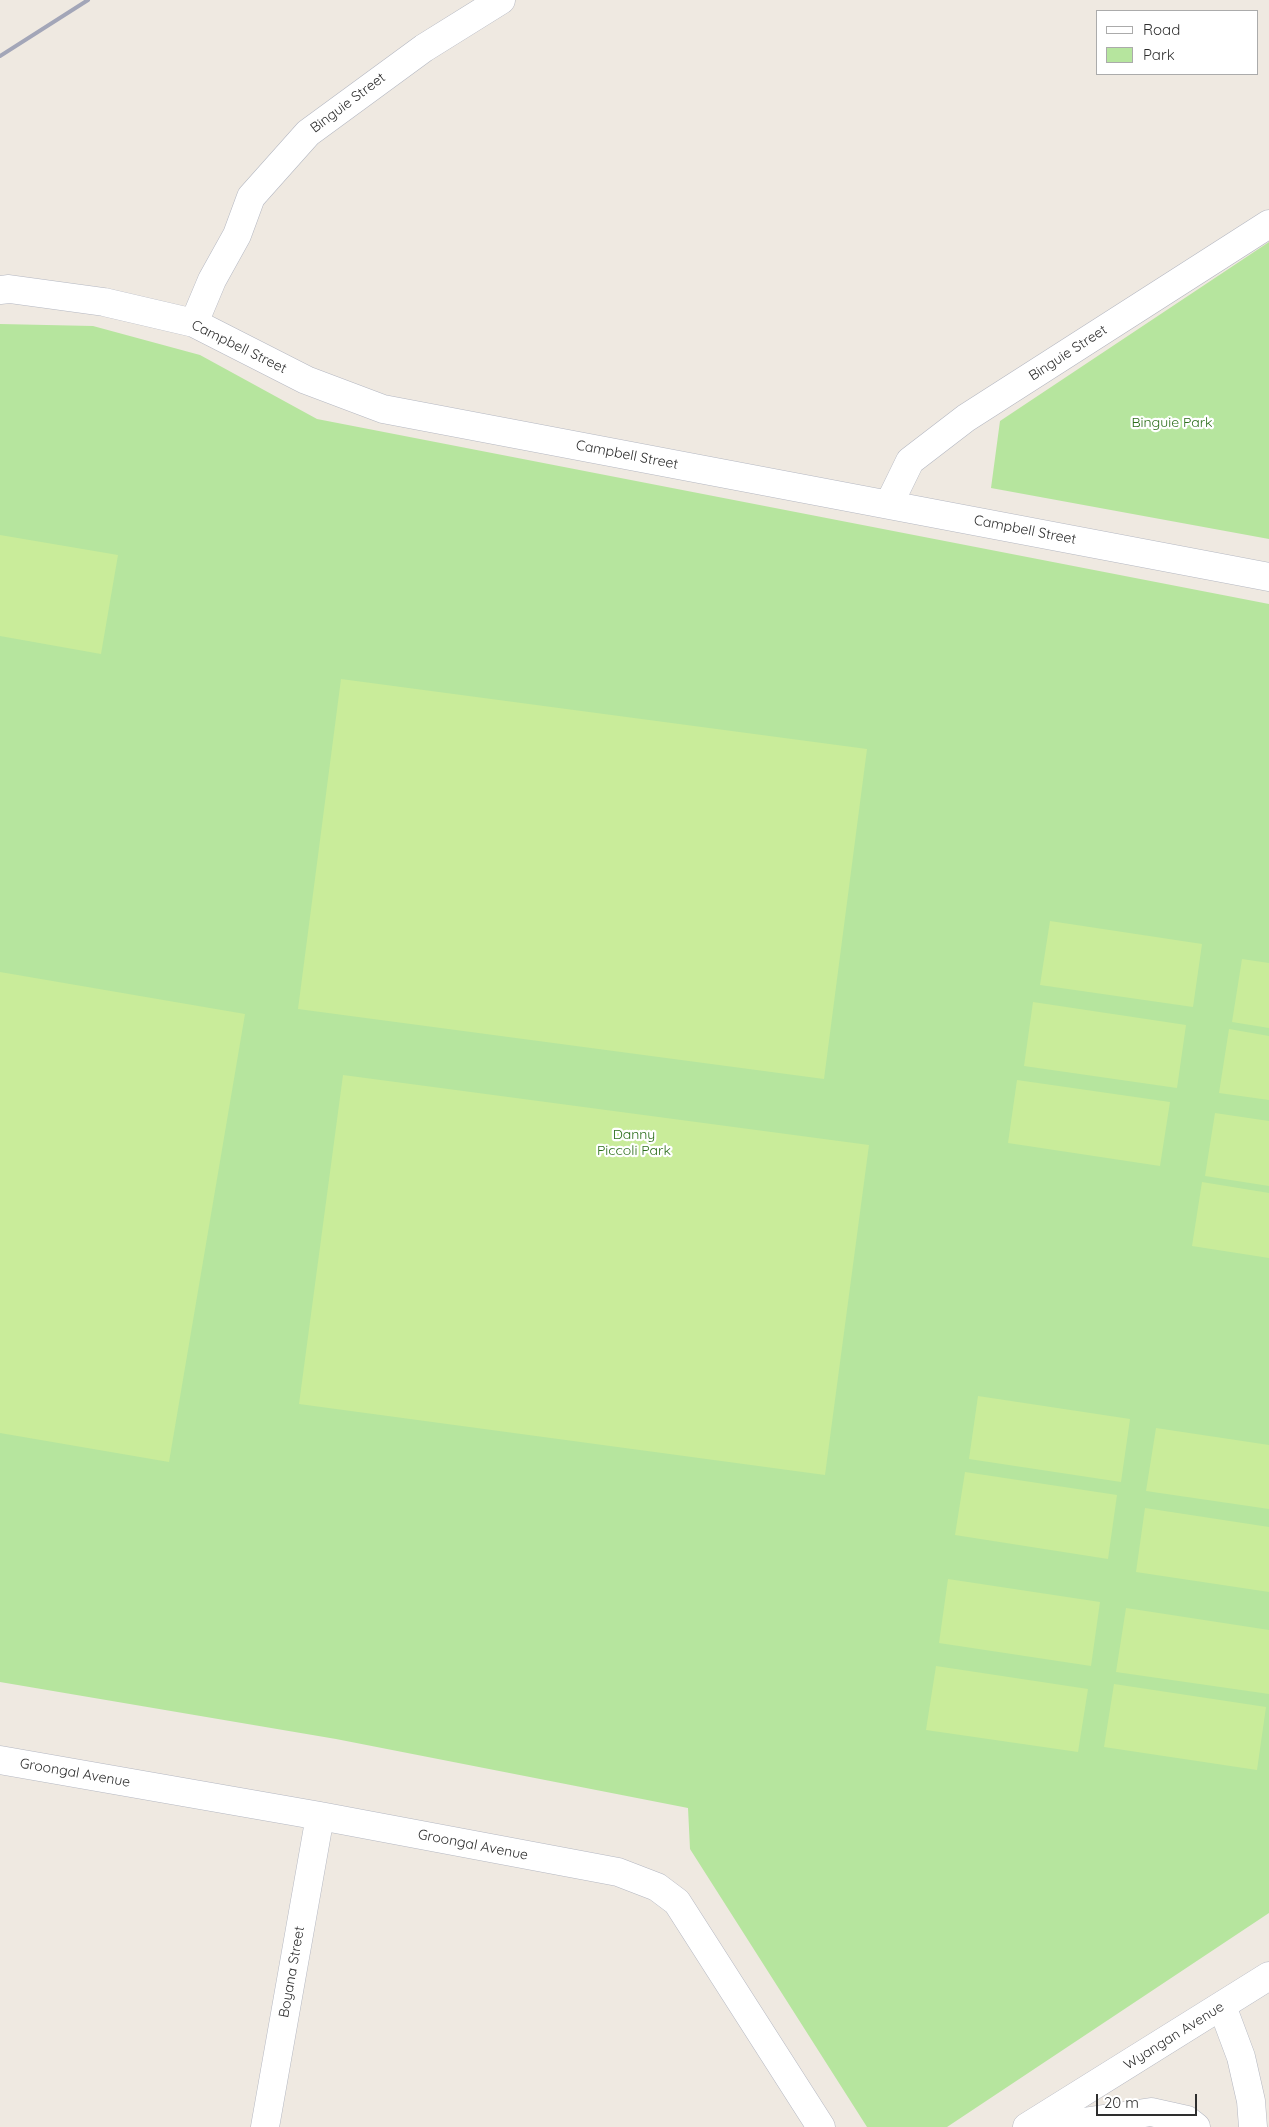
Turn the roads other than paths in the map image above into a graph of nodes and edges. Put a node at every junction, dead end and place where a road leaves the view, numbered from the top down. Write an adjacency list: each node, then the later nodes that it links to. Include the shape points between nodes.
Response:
1 (501, 0): 4 (street, Binguie Street, via 424,48 308,133 251,197)
2 (1269, 224): 5 (street, Binguie Street, via 966,418 910,461)
3 (0, 290): 4 (street, Campbell Street, via 104,302)
4 (194, 323): 5 (street, Campbell Street, via 306,380 383,409)
5 (889, 504): 6 (street, Campbell Street)
6 (1269, 577)
7 (0, 1760): 8 (street, Groongal Avenue)
8 (320, 1816): 11 (street, Boyana Street); 12 (street, Groongal Avenue, via 618,1872 657,1887 677,1902)
9 (1269, 1976): 10 (street, Wyangan Avenue)
10 (1222, 2006): 13 (street, Wyangan Avenue); 16 (street, via 1241,2057 1251,2100)
11 (265, 2127)
12 (820, 2127)
13 (1027, 2127)
14 (1049, 2127): 15 (street, via 1151,2112 1187,2120)
15 (1196, 2127)
16 (1253, 2127)

